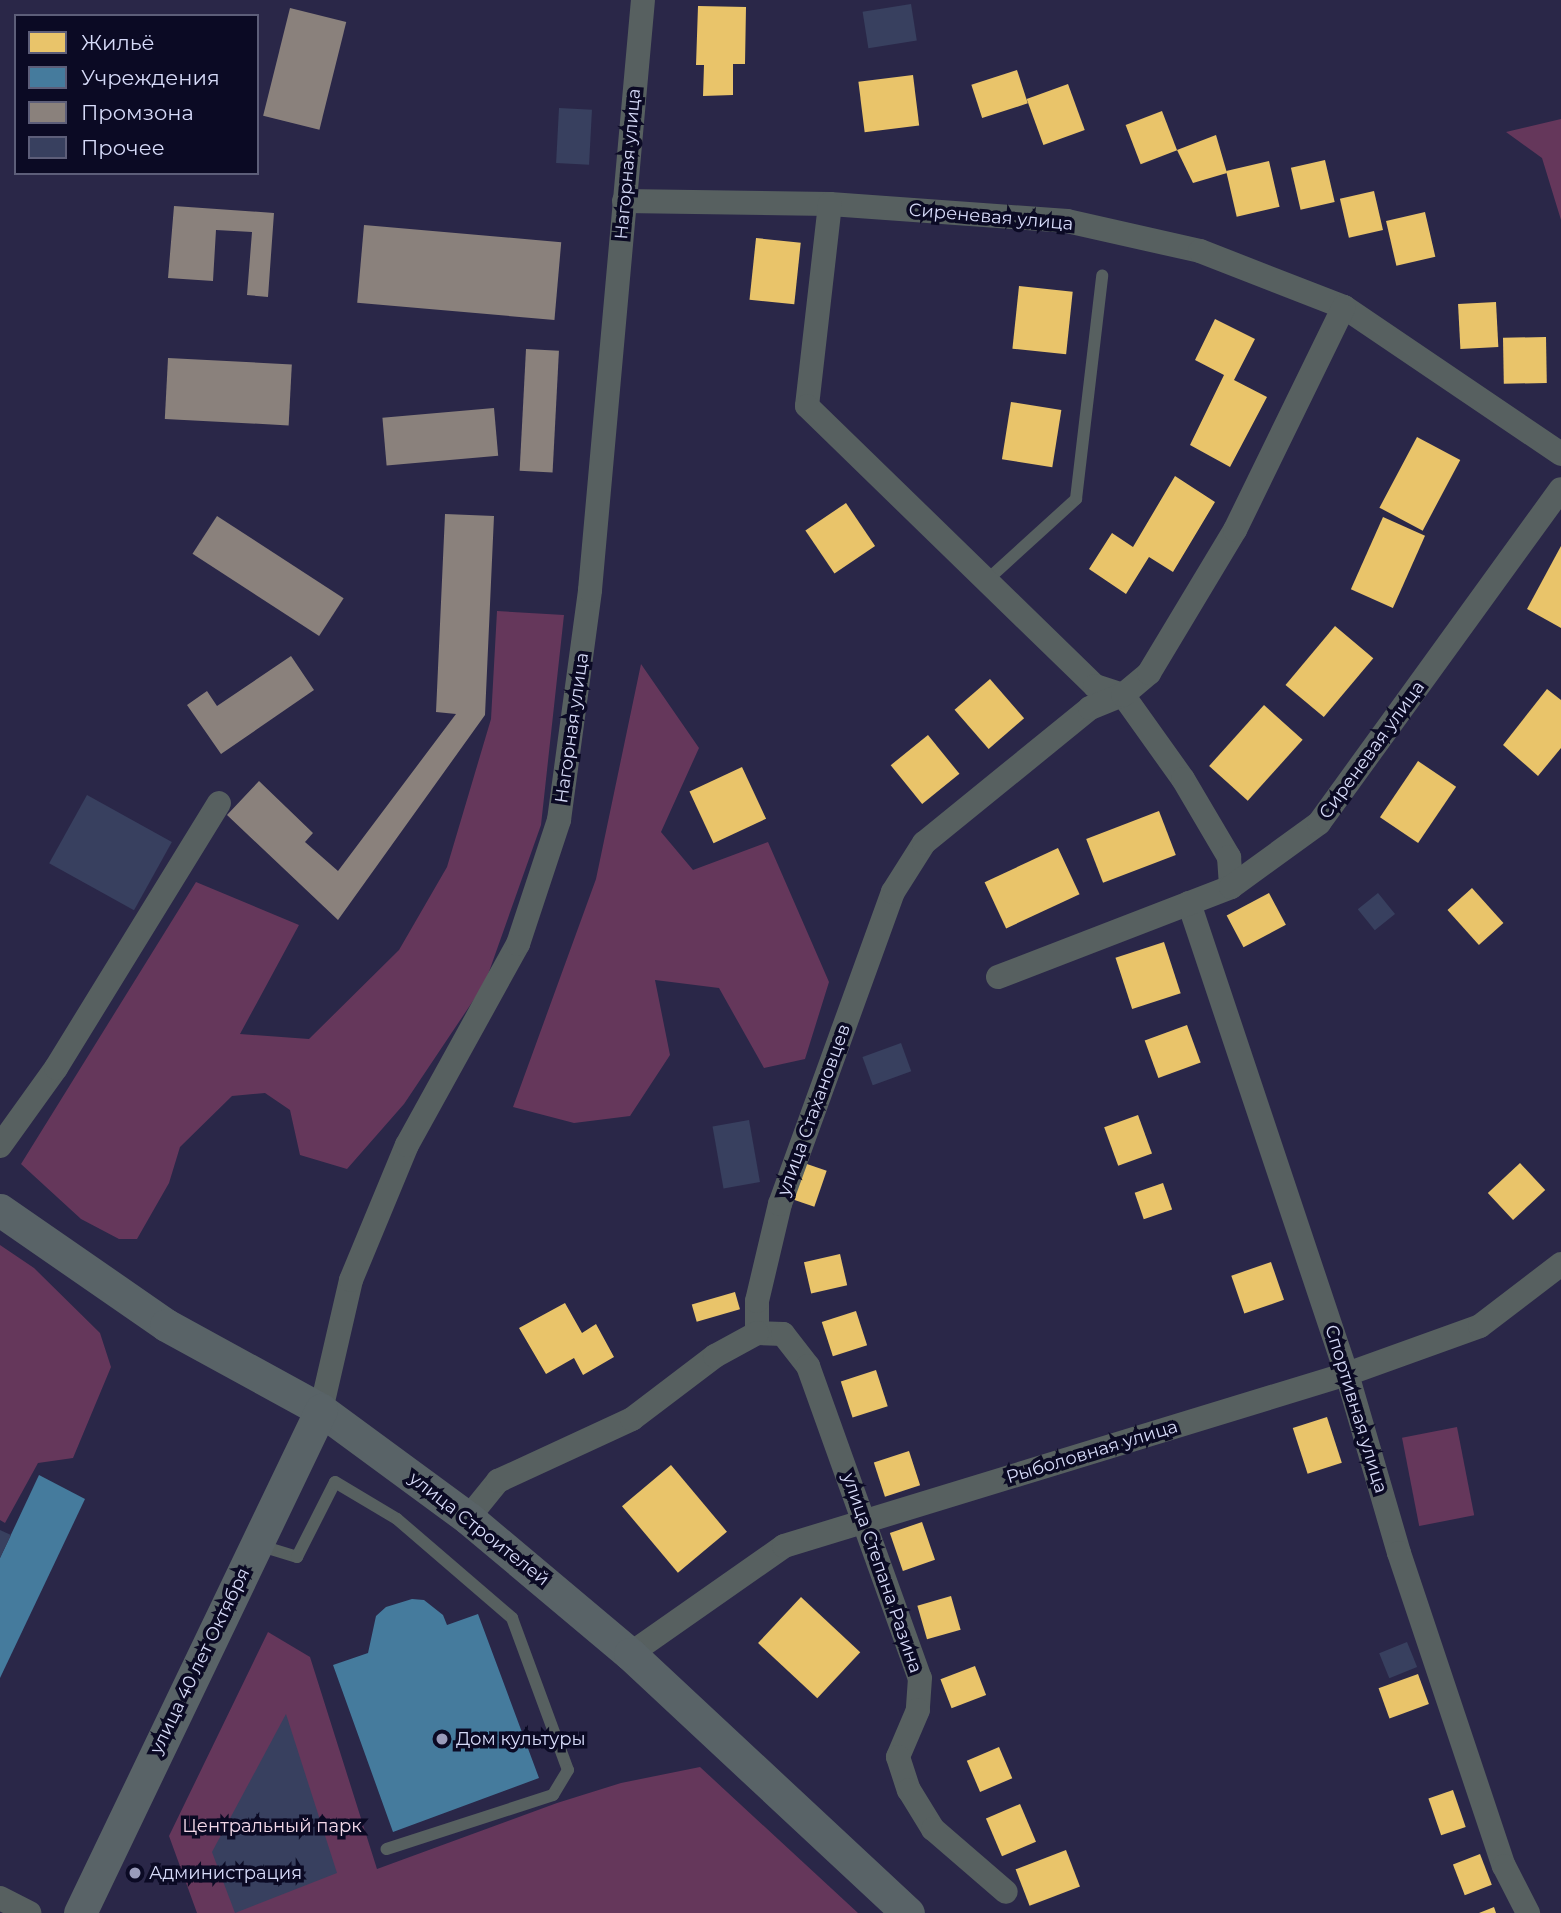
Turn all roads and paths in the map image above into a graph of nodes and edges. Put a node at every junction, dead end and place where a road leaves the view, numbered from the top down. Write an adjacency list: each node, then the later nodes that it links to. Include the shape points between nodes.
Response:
1 (643, 0): 2 (street, Нагорная улица)
2 (624, 201): 3 (street, Сиреневая улица); 19 (street, Нагорная улица, via 590,590 559,820 518,944 407,1145 351,1280)
3 (830, 204): 5 (street, Сиреневая улица, via 1067,221 1200,251); 8 (street, via 807,406)
4 (1102, 276): 8 (lane, via 1076,499)
5 (1344, 307): 6 (street, Сиреневая улица); 9 (street, via 1235,530 1149,673)
6 (1561, 454)
7 (1561, 489): 11 (street, Сиреневая улица, via 1319,824)
8 (986, 581): 9 (street, via 1095,685)
9 (1123, 695): 11 (street, via 1183,779 1229,857); 17 (street, улица Стахановцев, via 1090,708 923,843 893,892 780,1204 757,1301)
10 (219, 803): 14 (street, via 56,1068)
11 (1231, 887): 12 (street, Сиреневая улица)
12 (1189, 903): 13 (street, Сиреневая улица); 18 (street, Спортивная улица)
13 (998, 977)
14 (0, 1146)
15 (0, 1210): 19 (main road, улица Строителей, via 166,1325)
16 (1561, 1264): 18 (street, Рыболовная улица, via 1480,1326)
17 (757, 1333): 20 (street, via 715,1356 632,1419 498,1481); 21 (street, улица Степана Разина, via 783,1334 808,1366)
18 (1347, 1374): 21 (street, Рыболовная улица); 30 (street, Спортивная улица, via 1399,1553 1504,1866)
19 (321, 1410): 20 (main road, улица Строителей); 22 (main road, улица 40 лет Октября)
20 (468, 1518): 23 (main road, улица Строителей)
21 (862, 1522): 23 (street, Рыболовная улица, via 784,1546); 25 (street, улица Степана Разина, via 920,1678 918,1710 898,1757 909,1790 933,1829)
22 (256, 1545): 24 (lane, via 297,1557 335,1482 397,1519 512,1618 568,1770 553,1795); 28 (main road, улица 40 лет Октября)
23 (630, 1654): 29 (main road, улица Строителей)
24 (387, 1849)
25 (1006, 1892)
26 (0, 1898): 27 (street)
27 (29, 1913)
28 (80, 1913)
29 (908, 1913)
30 (1528, 1913)

